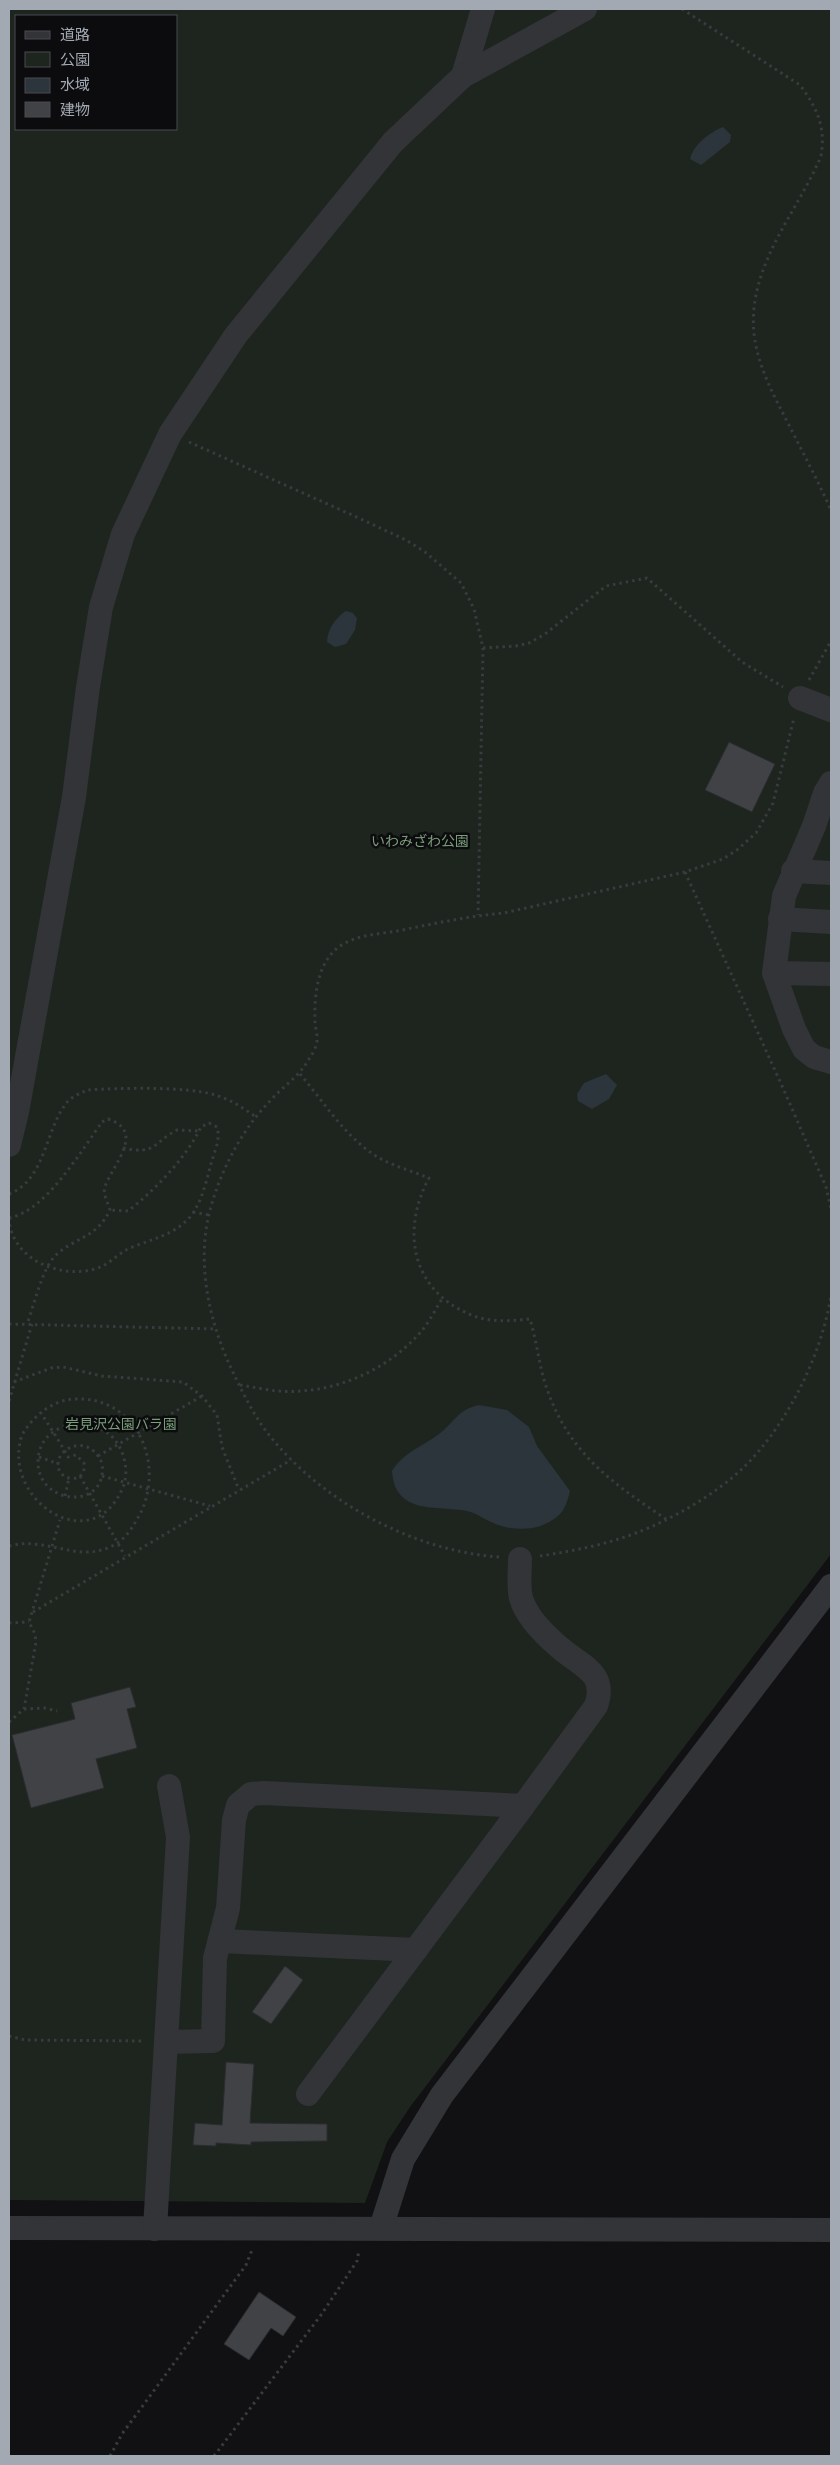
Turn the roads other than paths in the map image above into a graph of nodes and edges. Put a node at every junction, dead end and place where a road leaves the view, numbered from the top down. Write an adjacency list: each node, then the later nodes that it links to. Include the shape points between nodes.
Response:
1 (483, 9): 3 (street)
2 (585, 9): 3 (street)
3 (463, 76): 15 (street, via 393,142 236,335 170,434 123,534 101,606 74,797 18,1112)
4 (800, 698): 5 (street)
5 (831, 710)
6 (831, 783): 7 (street, via 825,793)
7 (822, 826): 8 (street)
8 (793, 871): 9 (street); 10 (street)
9 (831, 873)
10 (780, 919): 11 (street); 12 (street)
11 (831, 922)
12 (774, 973): 13 (street); 14 (street, via 804,1049 814,1057)
13 (831, 974)
14 (831, 1062)
15 (9, 1145)
16 (520, 1559): 19 (street, via 522,1598 527,1610 559,1647 588,1668 600,1688 596,1706)
17 (831, 1586): 25 (street, via 442,2095 403,2159)
18 (168, 1786): 22 (street, via 178,1837)
19 (523, 1806): 20 (street, via 251,1794 238,1805 234,1820 228,1908); 21 (street)
20 (221, 1941): 21 (street); 22 (street, via 215,1958 213,2041)
21 (416, 1950): 23 (street)
22 (166, 2042): 26 (street)
23 (308, 2094)
24 (9, 2228): 26 (street)
25 (374, 2228): 26 (street); 27 (street)
26 (155, 2229)
27 (831, 2230)

